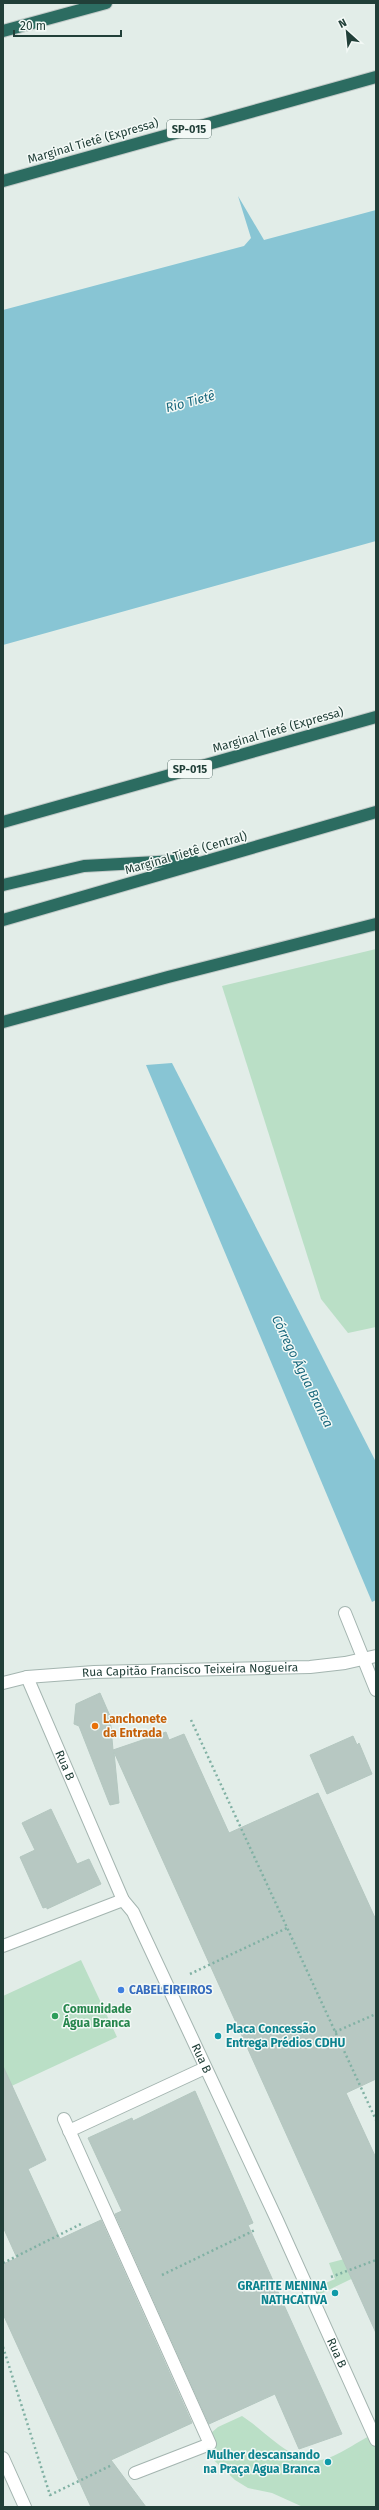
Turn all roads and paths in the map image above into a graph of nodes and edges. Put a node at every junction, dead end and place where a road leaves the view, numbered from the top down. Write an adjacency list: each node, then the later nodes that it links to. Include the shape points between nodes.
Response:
1 (106, 3): 2 (highway)
2 (3, 30)
3 (376, 77): 4 (highway, Marginal Tietê (Expressa) / SP-015)
4 (3, 181)
5 (376, 717): 7 (highway, Marginal Tietê (Expressa) / SP-015)
6 (376, 812): 8 (highway, Marginal Tietê (Central))
7 (3, 822)
8 (215, 858): 9 (highway, via 84,866); 10 (highway, Marginal Tietê (Central))
9 (3, 885)
10 (3, 920)
11 (376, 924): 12 (highway)
12 (3, 1022)
13 (345, 1613): 15 (street)
14 (376, 1656): 15 (street, Rua Capitão Francisco Teixeira Nogueira)
15 (364, 1660): 16 (street, Rua Capitão Francisco Teixeira Nogueira, via 310,1667 94,1672); 18 (street)
16 (27, 1677): 17 (street, Rua Capitão Francisco Teixeira Nogueira); 20 (street, Rua B)
17 (3, 1683)
18 (376, 1690)
19 (191, 1720): 21 (path)
20 (123, 1900): 22 (street); 23 (street, Rua B, via 133,1912)
21 (287, 1928): 23 (path); 25 (path)
22 (3, 1946)
23 (167, 1984): 26 (street, Rua B)
24 (376, 2014): 25 (path)
25 (335, 2032): 28 (path)
26 (205, 2068): 29 (street); 31 (street, Rua B)
27 (64, 2119): 29 (street)
28 (376, 2120)
29 (69, 2131): 34 (street)
30 (90, 2220): 33 (path)
31 (277, 2220): 34 (path); 35 (street, Rua B)
32 (376, 2260): 35 (path)
33 (3, 2263)
34 (139, 2285): 40 (street, via 210,2444)
35 (306, 2287): 37 (street, Rua B)
36 (3, 2347): 39 (path, via 50,2495)
37 (376, 2440)
38 (3, 2458): 41 (street)
39 (116, 2463)
40 (135, 2473)
41 (25, 2507)

